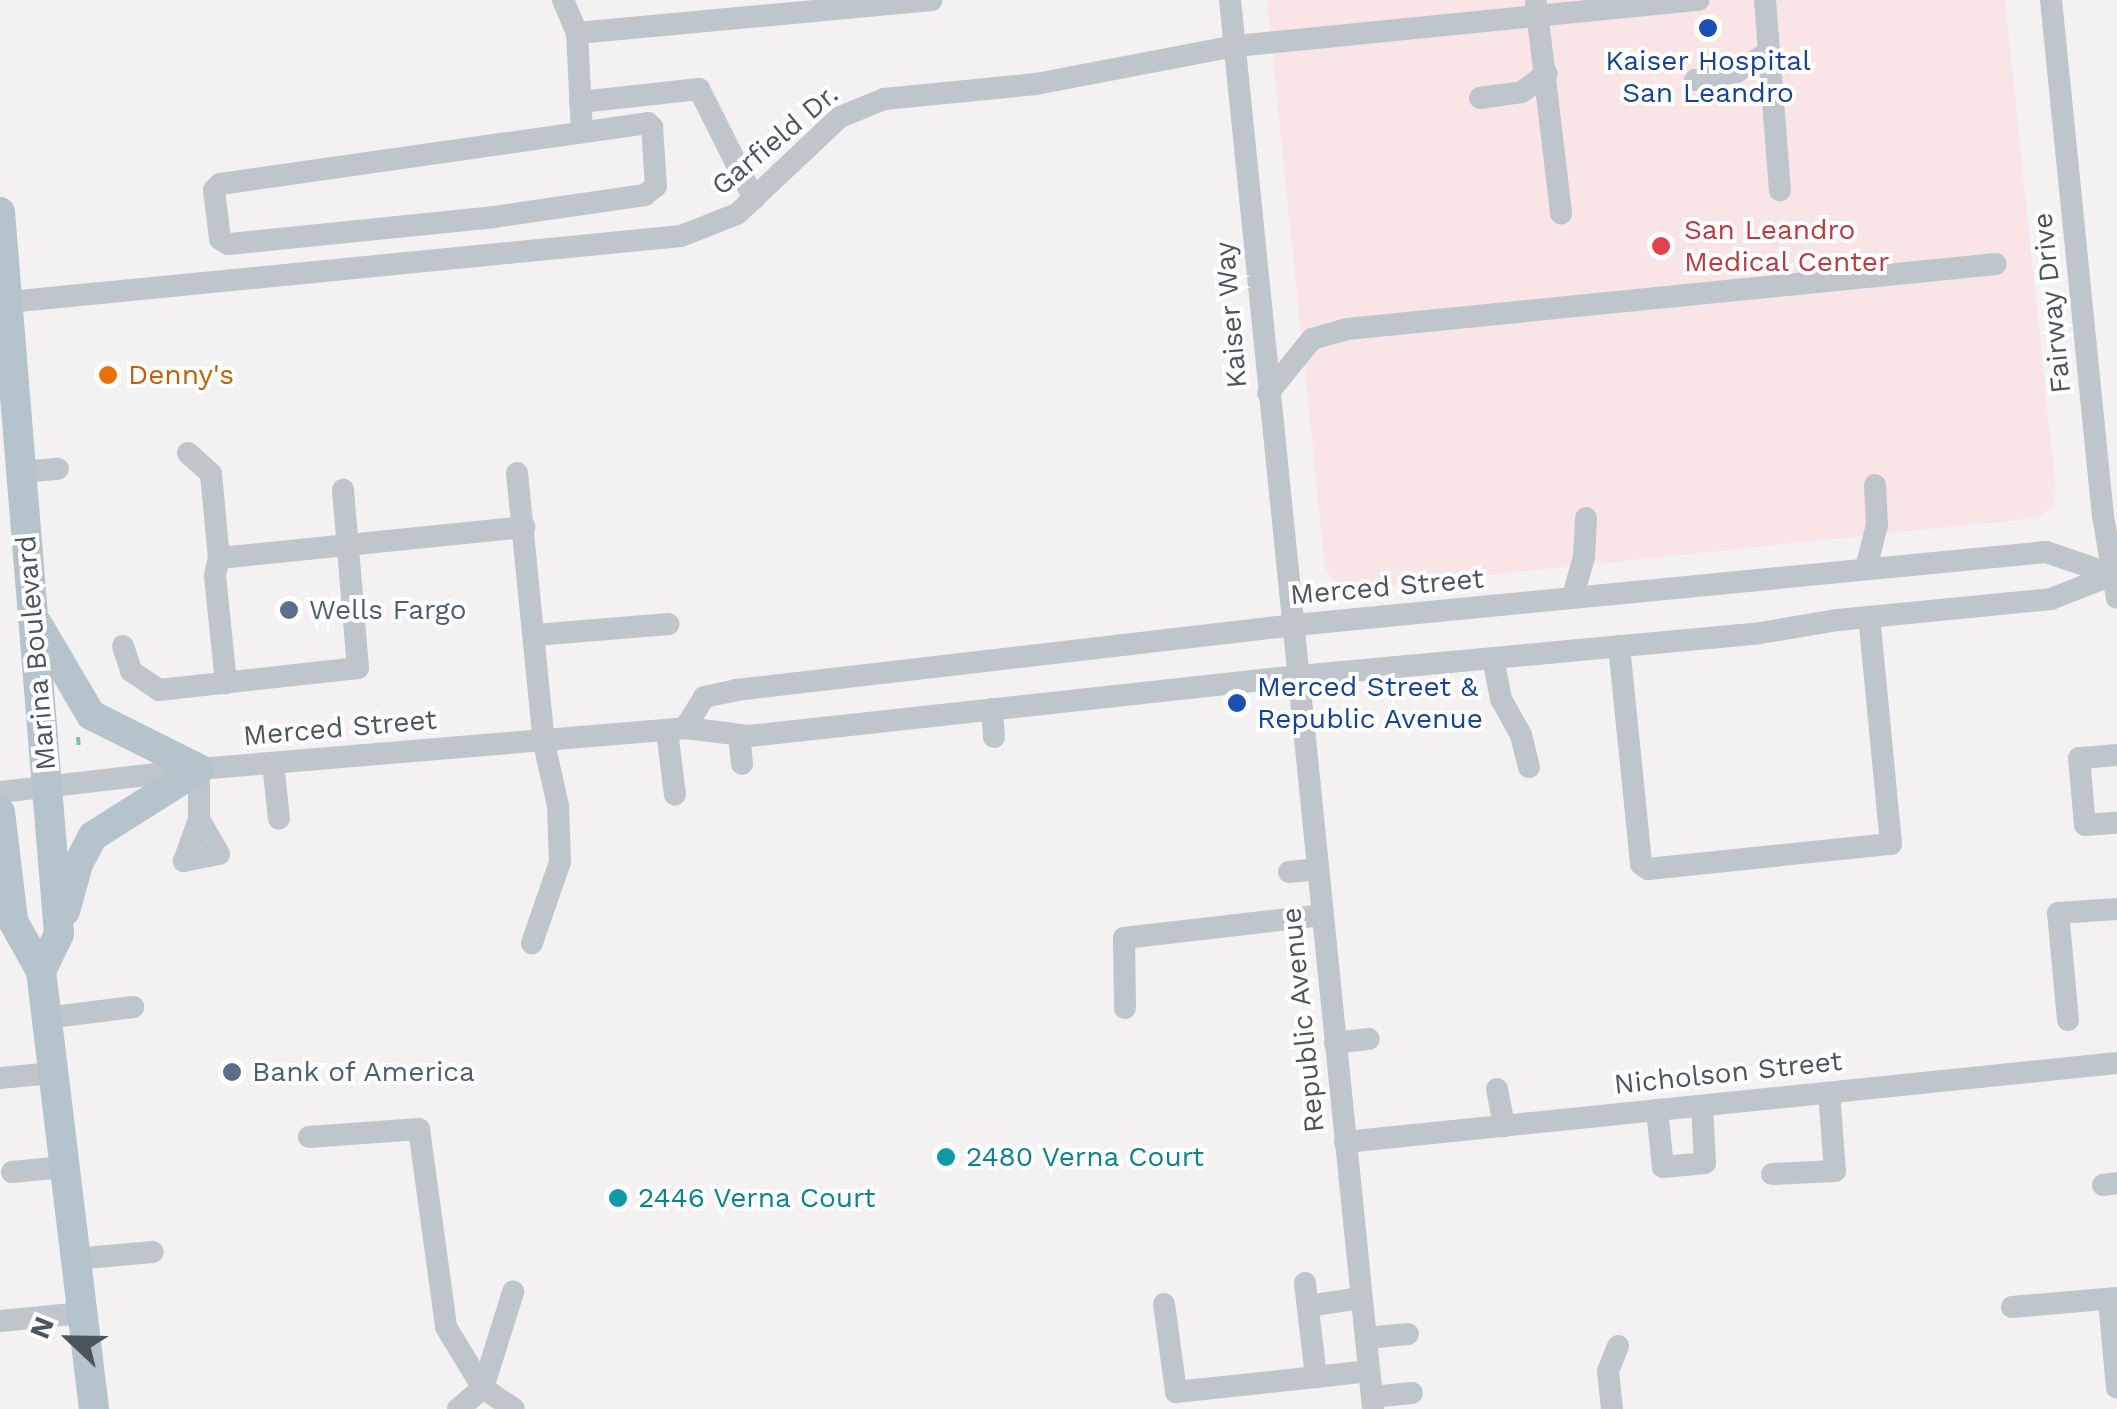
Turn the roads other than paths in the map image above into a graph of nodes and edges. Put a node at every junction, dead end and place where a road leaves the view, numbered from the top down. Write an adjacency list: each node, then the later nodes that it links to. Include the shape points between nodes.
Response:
1 (563, 0): 8 (street)
2 (931, 0): 8 (street)
3 (1230, 0): 9 (street, Kaiser Way)
4 (1699, 0): 7 (street, Garfield Dr.)
5 (1765, 0): 10 (street)
6 (2052, 0): 29 (street, Fairway Drive)
7 (1537, 7): 9 (street, Garfield Dr.); 11 (street)
8 (578, 33): 14 (street)
9 (1236, 46): 17 (street, Garfield Dr., via 1036,84 884,98 840,118); 22 (street, Kaiser Way)
10 (1766, 54): 12 (street, via 1736,72); 16 (street)
11 (1547, 74): 13 (street, via 1522,92); 19 (street)
12 (1695, 80)
13 (1480, 98)
14 (580, 102): 15 (street); 17 (street, via 699,89)
15 (582, 132): 15 (street, via 220,184 214,190 220,239 228,244 495,217 645,195 656,186 648,123)
16 (1780, 190)
17 (754, 199): 21 (street, Garfield Dr., via 710,228 681,236)
18 (0, 212): 21 (main road, Marina Boulevard)
19 (1561, 214)
20 (1996, 264): 22 (street, via 1361,328 1312,339)
21 (4, 300): 25 (main road, Marina Boulevard)
22 (1268, 394): 42 (street, Kaiser Way)
23 (188, 453): 33 (street, via 212,474)
24 (58, 469): 25 (street)
25 (21, 472): 39 (main road, Marina Boulevard)
26 (517, 474): 31 (street)
27 (1875, 485): 34 (street, via 1877,525)
28 (342, 490): 32 (street)
29 (2109, 494): 35 (street, Fairway Drive)
30 (1586, 518): 36 (street)
31 (524, 527): 32 (street); 44 (street)
32 (348, 545): 33 (street); 49 (street, via 358,668)
33 (219, 558): 49 (street, via 215,576)
34 (1866, 568): 35 (street, Merced Street, via 2046,552); 36 (street, Merced Street)
35 (2114, 574): 37 (street, Fairway Drive); 38 (street, Merced Street, via 2051,600)
36 (1573, 596): 42 (street, Merced Street)
37 (2117, 598)
38 (2018, 601): 40 (street, Merced Street); 43 (street)
39 (32, 614): 59 (main road, via 91,715); 60 (main road, Marina Boulevard)
40 (1869, 617): 46 (street, Merced Street); 46 (street, via 1891,844 1648,869 1641,864)
41 (668, 624): 44 (street)
42 (1295, 625): 48 (street, Republic Avenue); 51 (street, Merced Street, via 736,690 704,697)
43 (2022, 626)
44 (535, 635): 54 (street)
45 (124, 646): 49 (street, via 138,679 159,690)
46 (1619, 646): 47 (street, Merced Street)
47 (1493, 658): 48 (street, Merced Street); 58 (street, via 1501,699 1522,735)
48 (1299, 676): 50 (street, Merced Street, via 1048,714); 67 (street, Republic Avenue)
49 (226, 683)
50 (992, 709): 52 (street, Merced Street); 53 (street)
51 (676, 730): 52 (street, Merced Street); 54 (street, Merced Street); 62 (street)
52 (739, 736): 57 (street)
53 (994, 737)
54 (544, 743): 56 (street, Merced Street); 73 (street, via 557,795 560,862)
55 (2117, 755): 66 (street, via 2079,758 2085,826)
56 (273, 763): 59 (street, Merced Street); 65 (street)
57 (742, 764)
58 (1529, 767)
59 (199, 769): 60 (street, Merced Street); 64 (street); 72 (main road, via 94,836 78,864)
60 (46, 786): 61 (street, Merced Street); 72 (main road, Marina Boulevard)
61 (0, 792)
62 (675, 795)
63 (0, 812): 70 (main road)
64 (199, 819)
65 (279, 819)
66 (2117, 822)
67 (1318, 868): 68 (street); 71 (street, Republic Avenue)
68 (1289, 872)
69 (2117, 909): 78 (street, via 2058,913)
70 (7, 911): 74 (main road)
71 (1322, 915): 76 (street, via 1124,938); 80 (street, Republic Avenue)
72 (59, 934): 74 (main road)
73 (532, 943)
74 (41, 971): 77 (main road)
75 (133, 1007): 77 (street)
76 (1125, 1008)
77 (45, 1018): 82 (main road)
78 (2068, 1020)
79 (1369, 1039): 80 (street)
80 (1335, 1043): 90 (street, Republic Avenue)
81 (2117, 1064): 85 (street, Nicholson Street)
82 (53, 1073): 83 (street); 91 (main road)
83 (0, 1078)
84 (1497, 1090): 88 (street)
85 (1828, 1093): 86 (street, Nicholson Street); 93 (street, via 1835,1171)
86 (1702, 1106): 87 (street, Nicholson Street); 87 (street, via 1705,1163 1663,1167)
87 (1657, 1110): 88 (street, Nicholson Street)
88 (1504, 1126): 90 (street, Nicholson Street)
89 (309, 1137): 108 (street, via 419,1129 446,1327)
90 (1345, 1142): 97 (street, Republic Avenue)
91 (64, 1167): 92 (street); 95 (main road)
92 (12, 1172)
93 (1772, 1174)
94 (153, 1252): 95 (street)
95 (74, 1259): 101 (main road)
96 (514, 1292): 108 (street)
97 (1361, 1298): 104 (street, Republic Avenue); 107 (street, via 1306,1294)
98 (2113, 1299): 100 (street); 109 (street)
99 (1164, 1304): 107 (street, via 1176,1392)
100 (2012, 1307)
101 (82, 1313): 102 (street); 112 (main road)
102 (0, 1321)
103 (1408, 1334): 104 (street)
104 (1366, 1338): 106 (street, Republic Avenue)
105 (1618, 1346): 115 (street, via 1608,1370)
106 (1369, 1371): 107 (street); 111 (street, Republic Avenue)
107 (1316, 1377)
108 (484, 1388): 113 (street); 114 (street)
109 (2117, 1388)
110 (1412, 1392): 111 (street)
111 (1372, 1403)
112 (94, 1409)
113 (458, 1409)
114 (514, 1409)
115 (1612, 1409)

